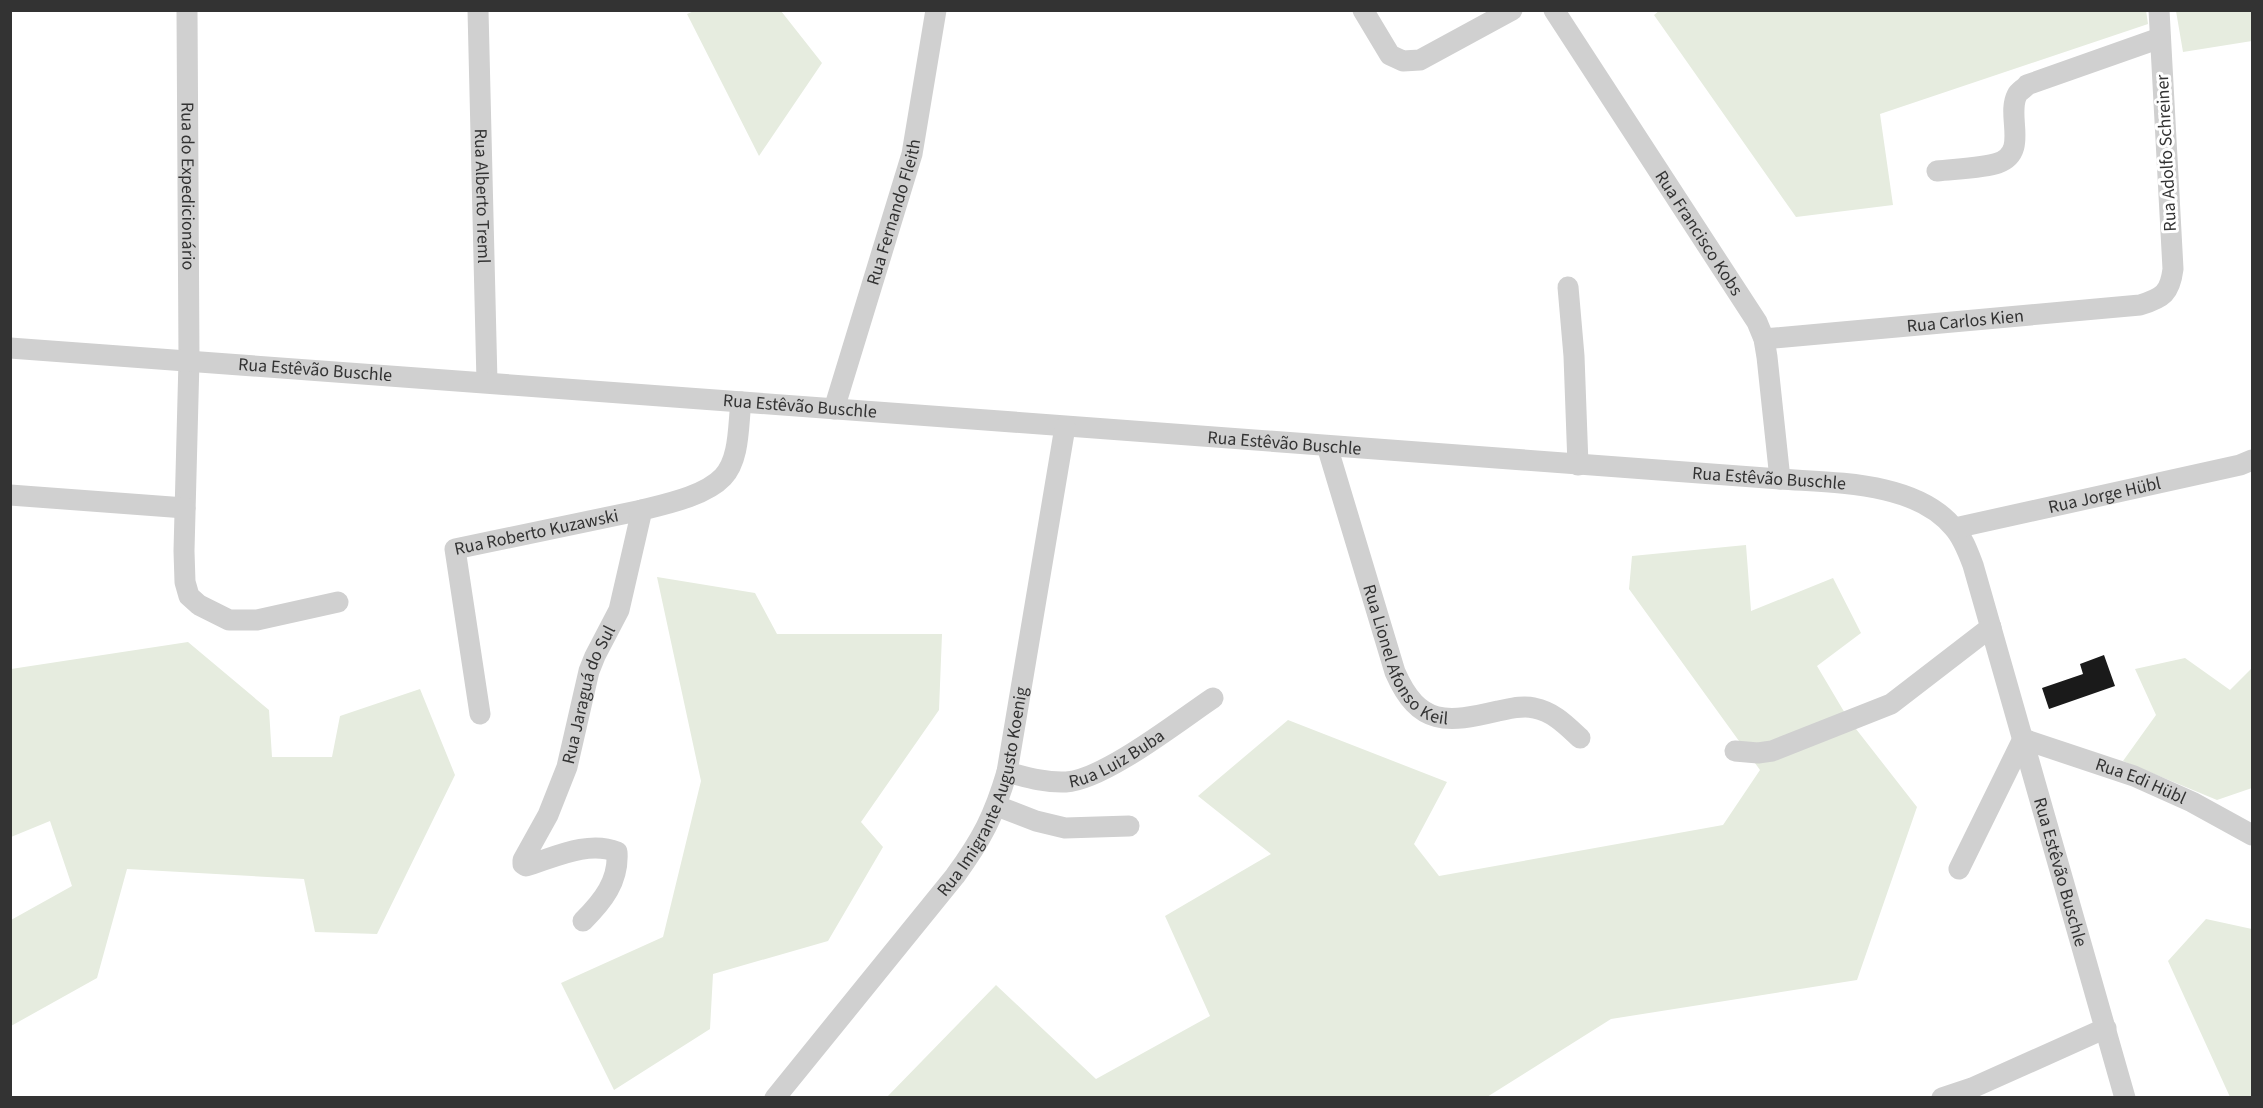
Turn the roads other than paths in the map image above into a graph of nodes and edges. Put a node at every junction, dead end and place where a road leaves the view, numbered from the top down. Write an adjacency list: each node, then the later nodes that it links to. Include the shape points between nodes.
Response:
1 (187, 10): 14 (street, Rua do Expedicionário)
2 (477, 10): 15 (street, Rua Alberto Treml)
3 (936, 10): 17 (street, Rua Fernando Fleith, via 912,154)
4 (1363, 10): 5 (street, via 1390,55 1403,61 1420,60)
5 (1512, 10)
6 (1554, 10): 12 (street, Rua Francisco Kobs, via 1747,303)
7 (2159, 10): 8 (street, Rua Adolfo Schreiner)
8 (2160, 38): 9 (street, via 2027,85 2017,95 2016,140 2011,154 1999,163); 11 (street, Rua Adolfo Schreiner, via 2172,269)
9 (1937, 171)
10 (1568, 287): 21 (street)
11 (2166, 293): 12 (street, Rua Carlos Kien, via 2140,305)
12 (1764, 339): 22 (street, Rua Francisco Kobs)
13 (10, 348): 14 (street, Rua Estêvão Buschle)
14 (189, 360): 15 (street, Rua Estêvão Buschle); 24 (street, Rua do Expedicionário)
15 (488, 382): 16 (street, Rua Estêvão Buschle)
16 (741, 402): 17 (street, Rua Estêvão Buschle); 25 (street, via 736,447 724,477 696,494)
17 (834, 409): 18 (street, Rua Estêvão Buschle)
18 (1065, 427): 19 (street, Rua Estêvão Buschle); 34 (street, Rua Imigrante Augusto Koenig)
19 (1327, 446): 21 (street, Rua Estêvão Buschle); 31 (street, Rua Lionel Afonso Keil, via 1395,672 1407,695 1426,713 1450,720 1518,707 1533,708 1555,715)
20 (2253, 460): 26 (street, Rua Jorge Hübl)
21 (1578, 465): 22 (street, Rua Estêvão Buschle)
22 (1779, 479): 26 (street, Rua Estêvão Buschle, via 1851,484 1909,497 1935,509)
23 (10, 495): 24 (street)
24 (185, 507): 27 (street, Rua do Expedicionário, via 185,582 189,596 199,605 243,622)
25 (642, 510): 30 (street, Rua Roberto Kuzawski, via 455,549); 39 (street, Rua Jaraguá do Sul, via 619,610 589,671 567,767 523,864 591,847 616,852 618,866 606,895)
26 (1955, 528): 28 (street, Rua Estêvão Buschle, via 1973,565)
27 (338, 602)
28 (1991, 627): 32 (street, Rua Estêvão Buschle); 33 (street, via 1891,704 1772,751)
29 (1214, 698): 34 (street, Rua Luiz Buba, via 1114,764 1084,778 1054,782)
30 (480, 714)
31 (1580, 738)
32 (2023, 739): 37 (street, Rua Edi Hübl, via 2134,776); 38 (street); 40 (street, Rua Estêvão Buschle)
33 (1735, 751)
34 (1007, 772): 35 (street, Rua Imigrante Augusto Koenig)
35 (997, 806): 36 (street, via 1065,828); 41 (street, Rua Imigrante Augusto Koenig, via 955,876)
36 (1129, 826)
37 (2253, 835)
38 (1959, 869)
39 (583, 921)
40 (2106, 1028): 42 (street); 43 (street, Rua Estêvão Buschle)
41 (775, 1098)
42 (1942, 1098)
43 (2125, 1098)

